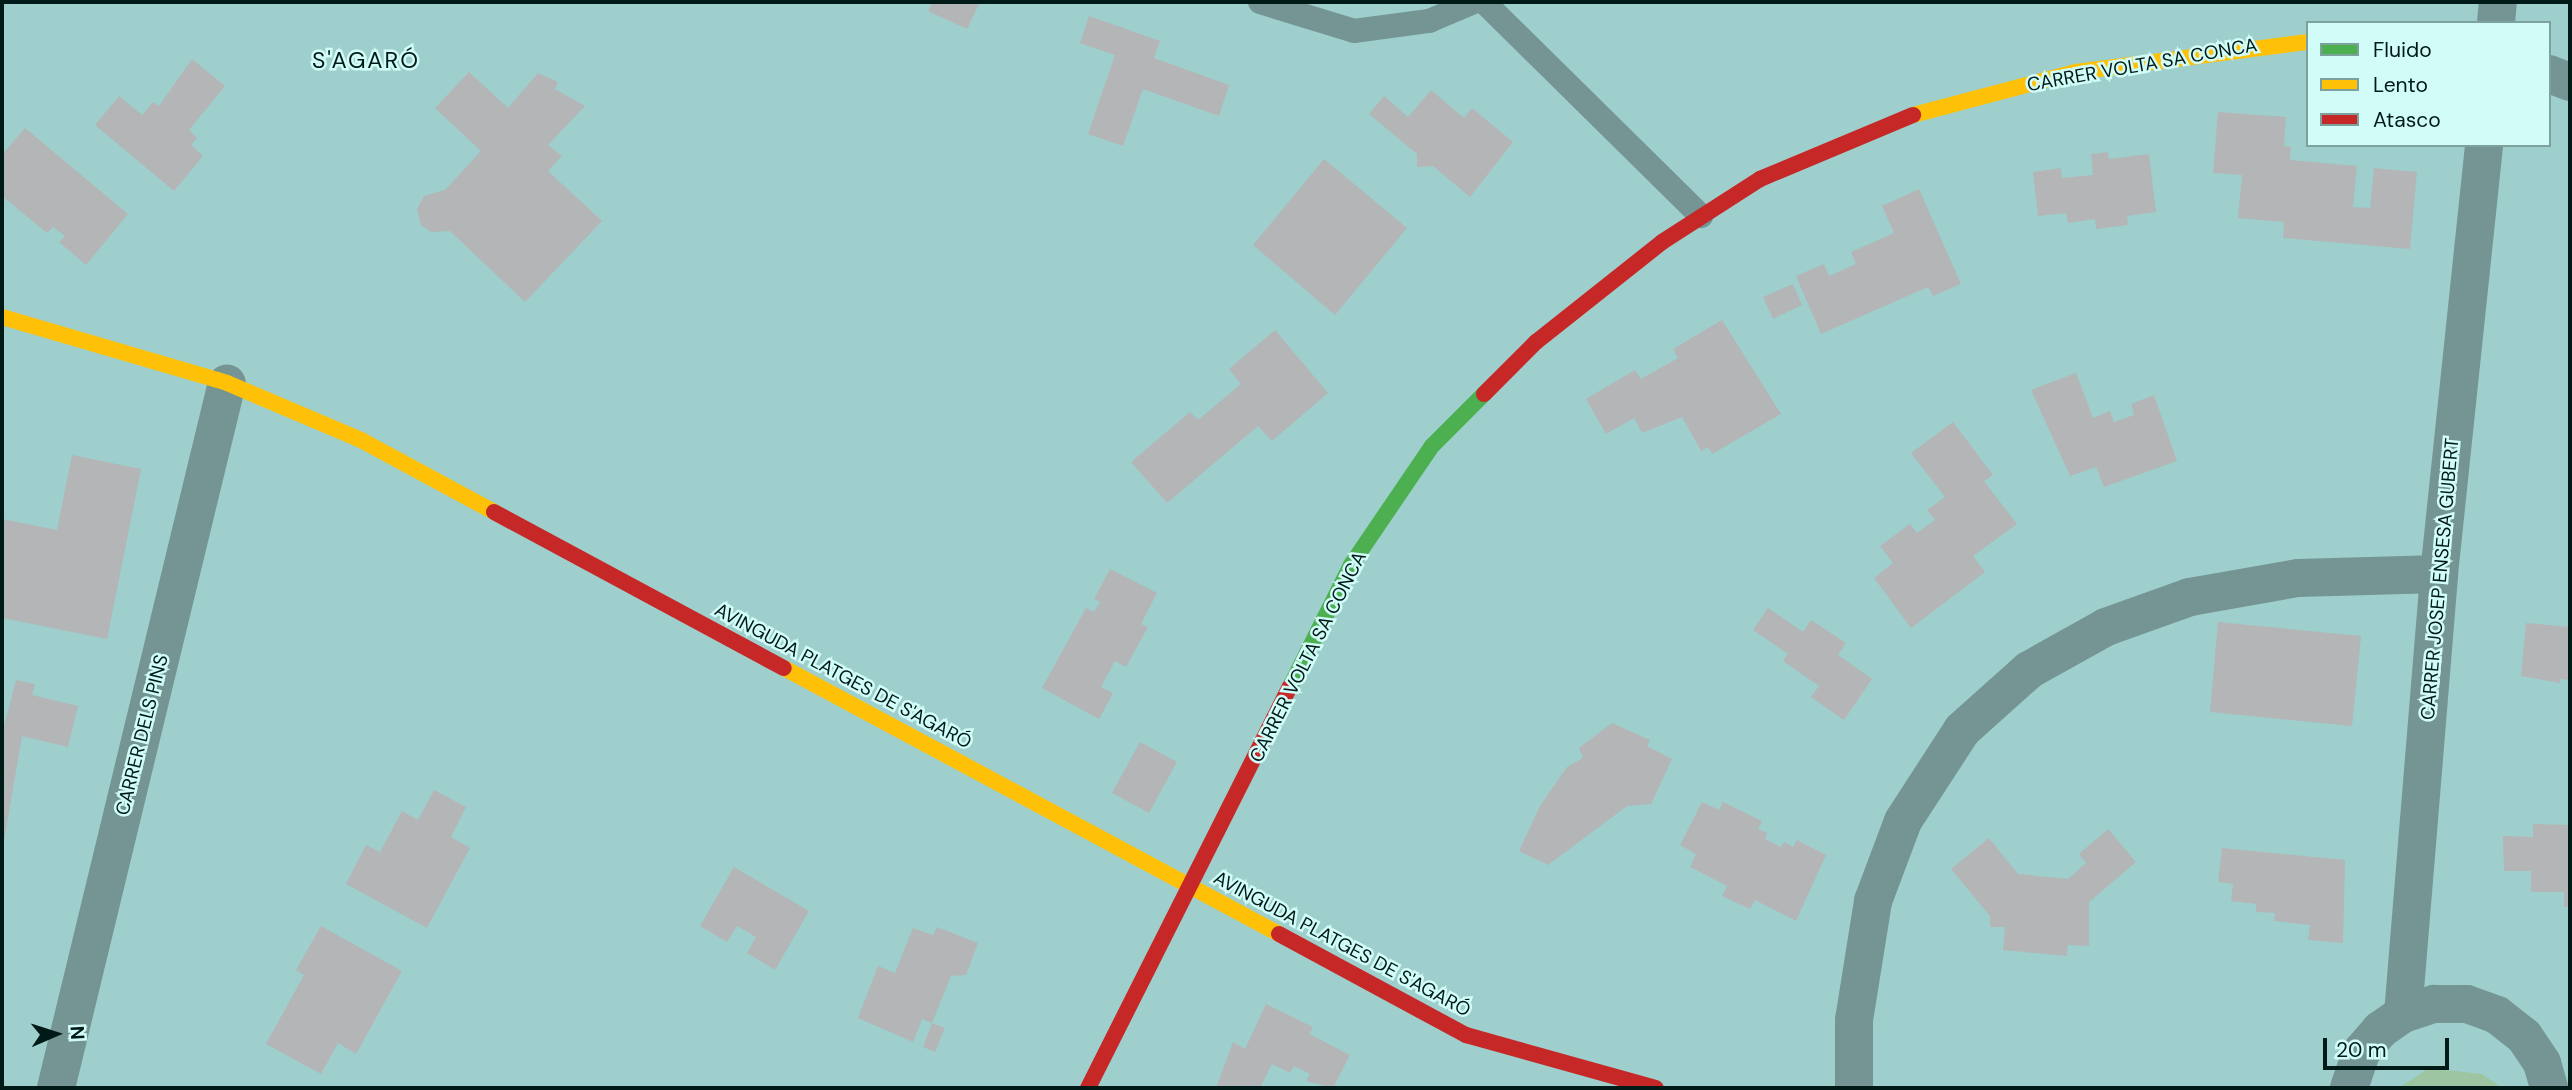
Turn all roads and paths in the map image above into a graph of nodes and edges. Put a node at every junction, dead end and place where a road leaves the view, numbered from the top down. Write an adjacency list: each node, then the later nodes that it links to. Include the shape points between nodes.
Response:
1 (1260, 2): 2 (lane, via 1354,31 1429,21)
2 (1474, 2)
3 (1485, 2): 10 (lane)
4 (2498, 2): 5 (street)
5 (2496, 21)
6 (2306, 42): 10 (street, CARRER VOLTA SA CONCA, via 2077,72 1938,105 1760,178)
7 (2551, 75): 8 (street)
8 (2570, 82)
9 (2484, 147): 13 (street, CARRER JOSEP ENSESA GUBERT)
10 (1702, 216): 14 (street, CARRER VOLTA SA CONCA, via 1536,342 1432,446 1351,565)
11 (2, 317): 12 (street, AVINGUDA PLATGES DE S'AGARÓ)
12 (227, 383): 14 (street, AVINGUDA PLATGES DE S'AGARÓ, via 361,440); 16 (street, CARRER DELS PINS)
13 (2439, 574): 15 (street, CARRER JOSEP ENSESA GUBERT); 19 (street, via 2298,578 2190,597 2106,627 2029,670 1962,730 1903,821 1873,901 1854,1020)
14 (1192, 887): 17 (street, CARRER VOLTA SA CONCA); 18 (street, AVINGUDA PLATGES DE S'AGARÓ, via 1466,1035)
15 (2403, 1014): 20 (street, via 2362,1051); 21 (street, via 2467,1004 2497,1015 2524,1036 2542,1063)
16 (56, 1088)
17 (1086, 1088)
18 (1656, 1088)
19 (1854, 1088)
20 (2349, 1088)
21 (2549, 1088)

